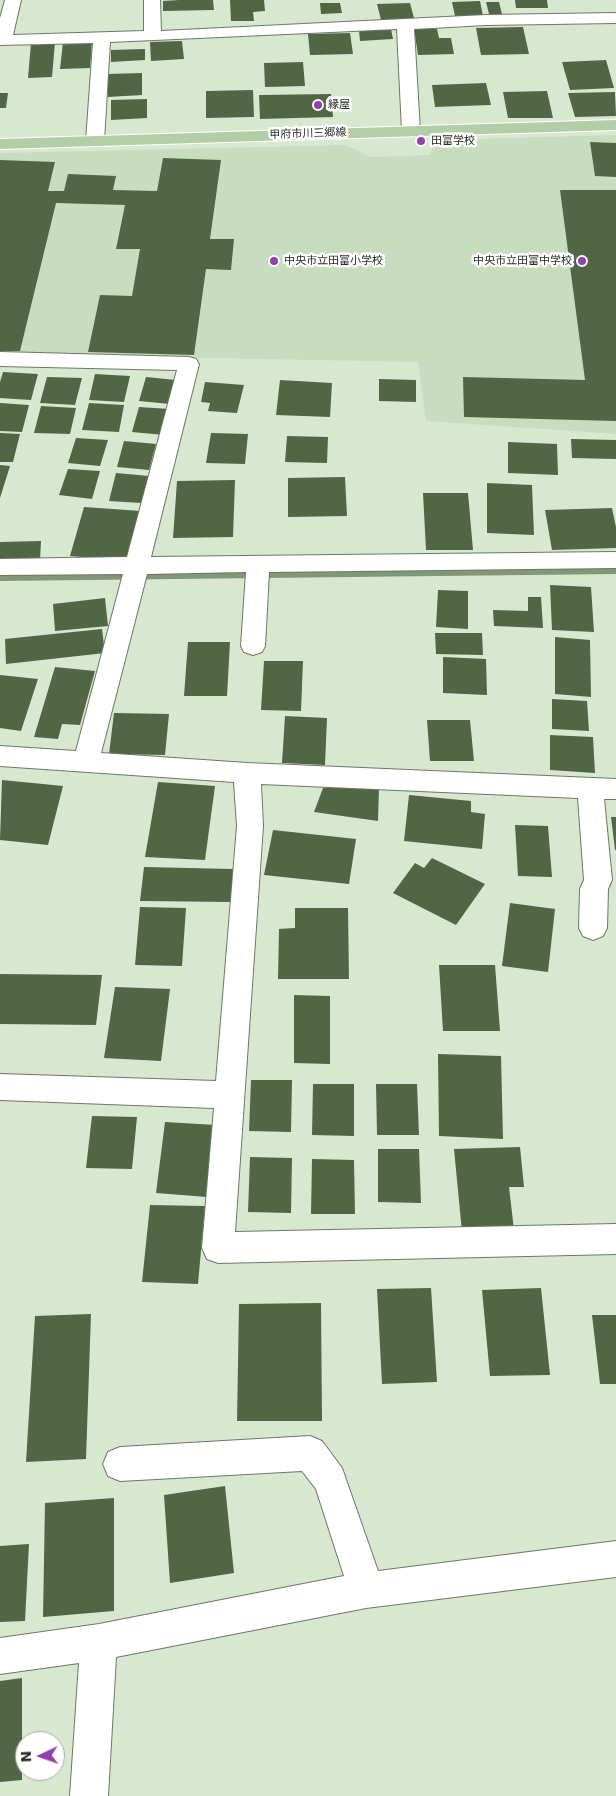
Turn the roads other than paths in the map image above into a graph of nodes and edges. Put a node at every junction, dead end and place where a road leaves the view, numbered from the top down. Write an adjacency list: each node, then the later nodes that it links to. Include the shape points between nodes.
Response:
1 (12, 0): 9 (street)
2 (152, 0): 8 (street)
3 (580, 0): 4 (street)
4 (584, 18): 5 (street); 6 (street)
5 (616, 18)
6 (405, 24): 8 (street); 11 (street)
7 (102, 36): 8 (street); 9 (street); 12 (street)
8 (153, 36)
9 (1, 40)
10 (616, 125): 11 (main road, 甲府市川三郷線)
11 (411, 131): 12 (main road, 甲府市川三郷線)
12 (95, 141): 13 (main road, 甲府市川三郷線)
13 (0, 144)
14 (0, 359): 18 (street, via 189,364)
15 (616, 561): 17 (street, via 522,567)
16 (0, 567): 18 (street)
17 (258, 573): 18 (street); 19 (street)
18 (134, 575): 21 (street)
19 (253, 646)
20 (0, 756): 21 (street)
21 (86, 762): 22 (street)
22 (248, 773): 23 (street); 27 (street, via 250,826)
23 (590, 788): 24 (street); 25 (street, via 598,880 594,889)
24 (616, 789)
25 (593, 928)
26 (0, 1087): 27 (street)
27 (231, 1095): 28 (street, via 218,1248)
28 (616, 1239)
29 (120, 1464): 31 (street, via 310,1453 330,1480)
30 (616, 1559): 31 (street)
31 (366, 1590): 32 (street)
32 (99, 1642): 33 (street); 34 (street)
33 (0, 1656)
34 (89, 1796)

